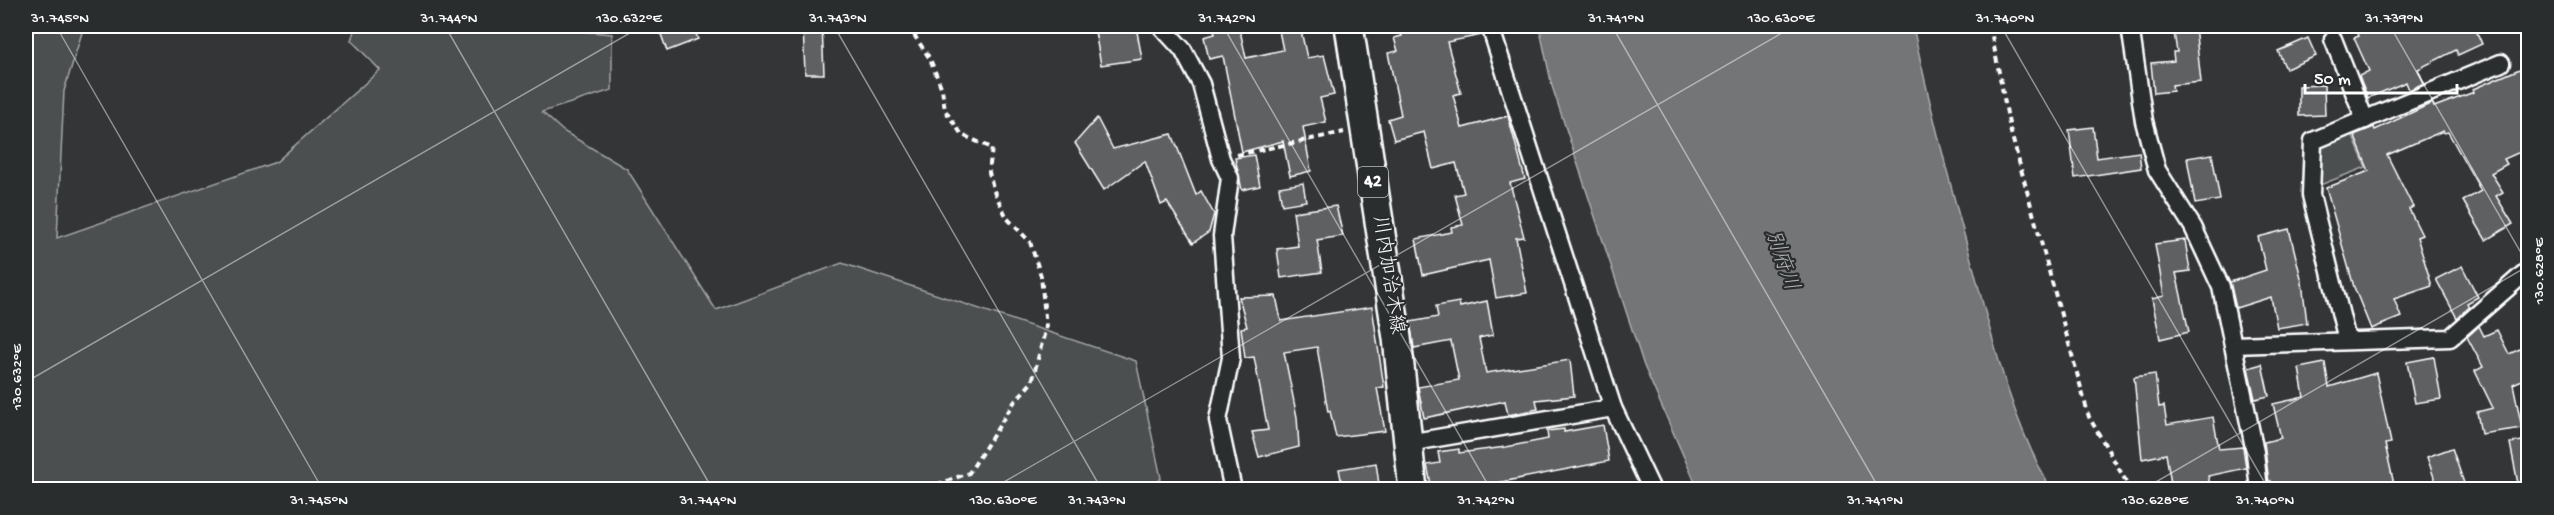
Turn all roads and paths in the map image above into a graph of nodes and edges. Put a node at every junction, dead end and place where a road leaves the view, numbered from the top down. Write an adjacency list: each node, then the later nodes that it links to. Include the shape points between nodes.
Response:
1 (517, 26): 8 (path)
2 (908, 26): 19 (path, via 930,59 942,89 945,110 962,135 992,148 989,172 993,189 1007,218 1030,242 1041,276 1046,327 1032,382 1015,401 969,473)
3 (1161, 26): 13 (street, via 1183,50 1201,84)
4 (1349, 26): 12 (main road, 川内加治木線 / 42)
5 (1490, 26): 17 (street)
6 (1990, 26): 23 (path, via 2010,129 2089,417)
7 (2130, 26): 16 (street, via 2144,121 2157,170 2193,227 2221,287)
8 (517, 33)
9 (2333, 39): 11 (street)
10 (2501, 63): 11 (street)
11 (2365, 120): 15 (street, via 2313,141 2311,195)
12 (1365, 128): 13 (path); 18 (main road, 川内加治木線 / 42)
13 (1221, 159): 20 (street, via 1230,178 1222,236 1231,358 1218,420)
14 (2529, 270): 15 (street, via 2450,338)
15 (2348, 340): 16 (street)
16 (2233, 345): 24 (street)
17 (1613, 408): 18 (street); 22 (street)
18 (1408, 443): 21 (main road, 川内加治木線 / 42)
19 (921, 489)
20 (1233, 489)
21 (1413, 489)
22 (1652, 489)
23 (2131, 489)
24 (2259, 489)

